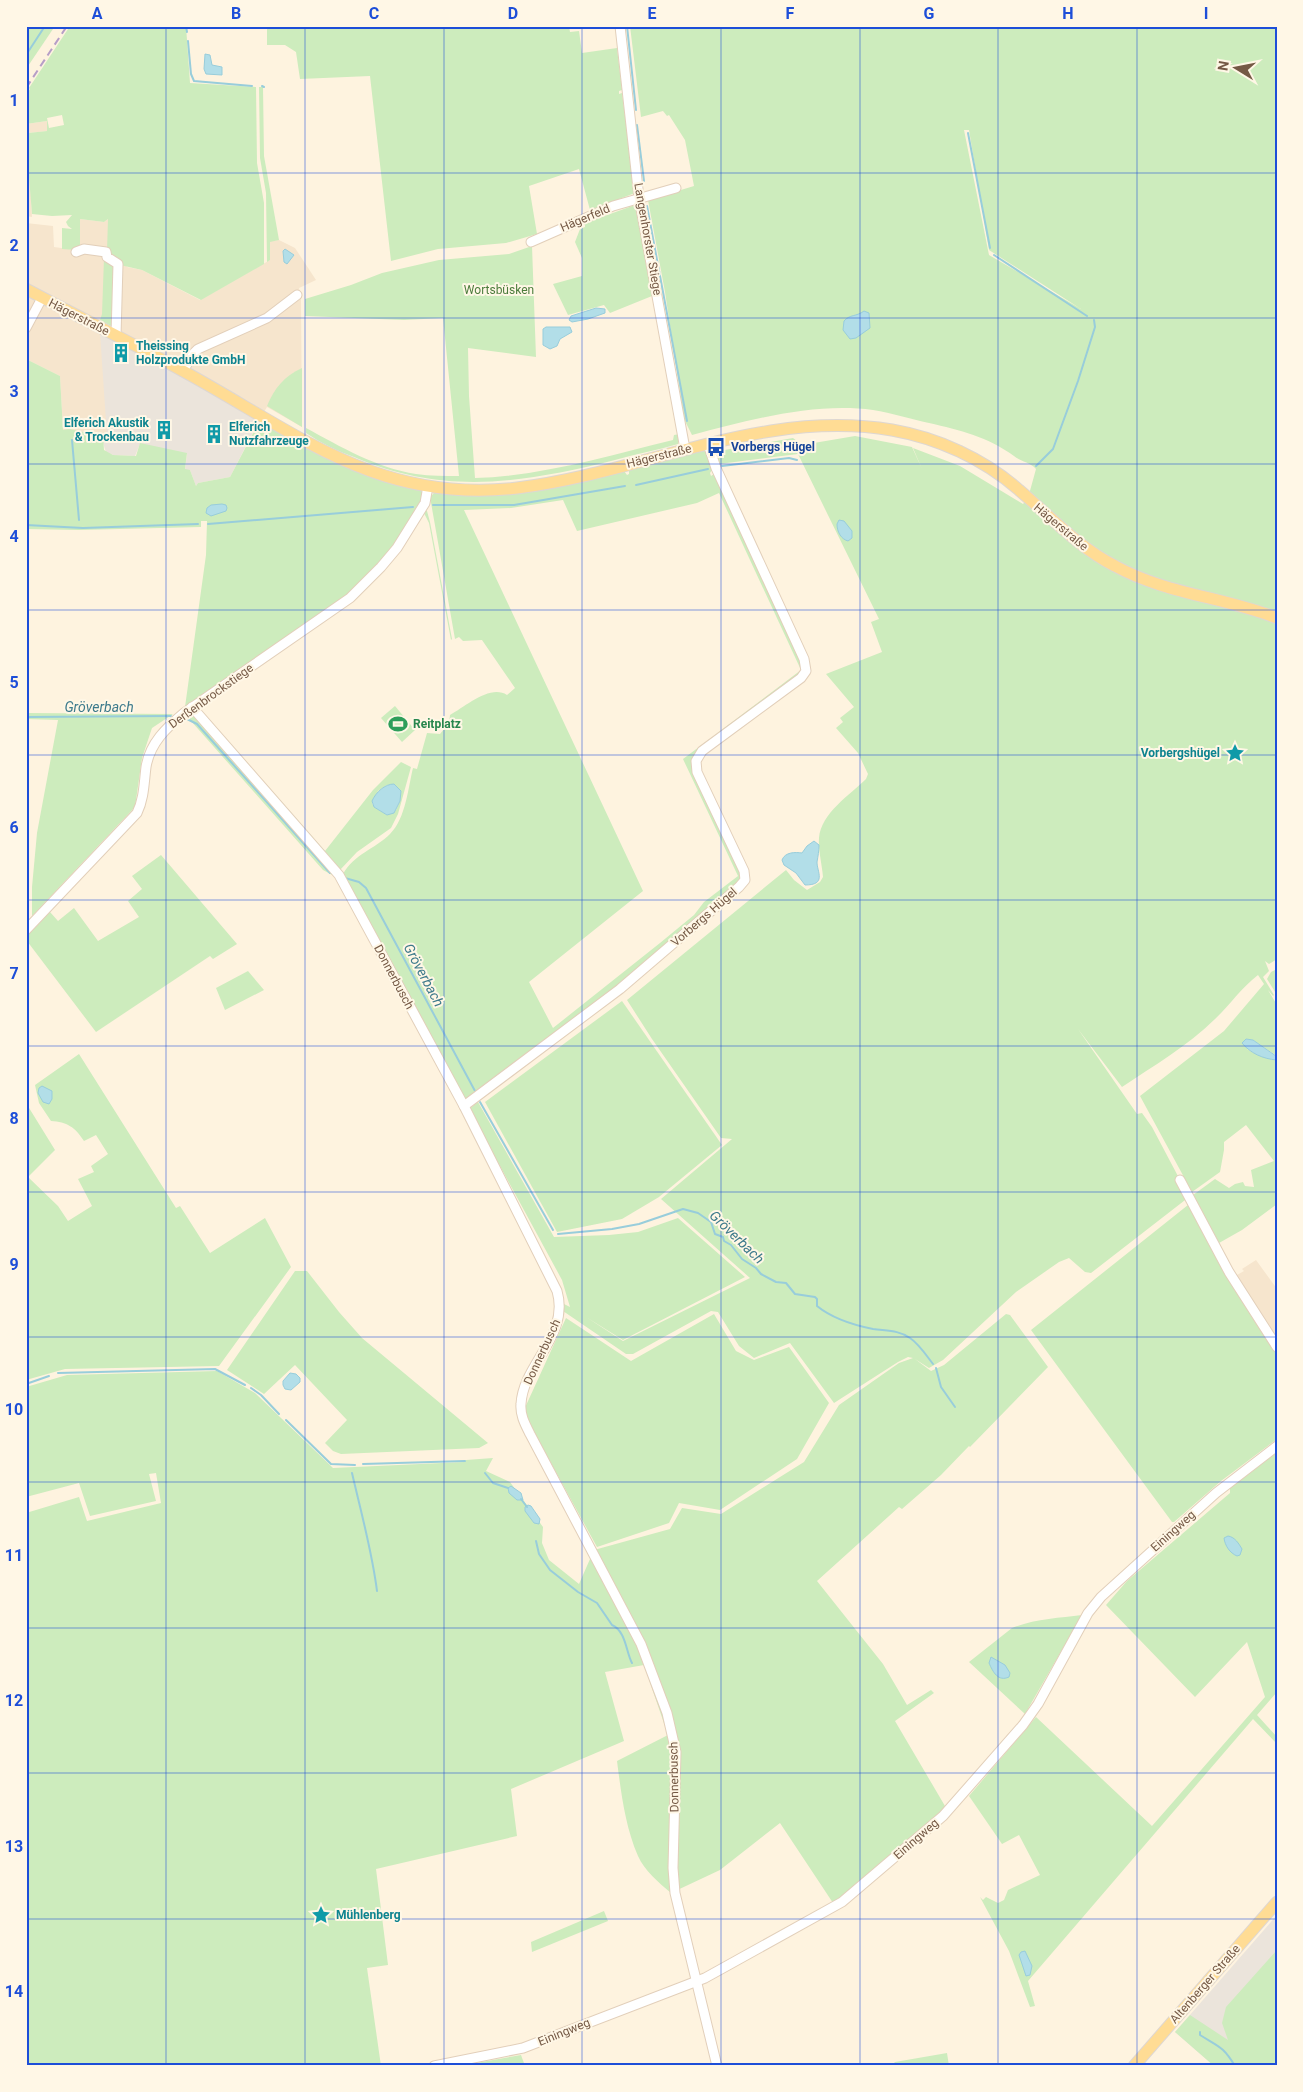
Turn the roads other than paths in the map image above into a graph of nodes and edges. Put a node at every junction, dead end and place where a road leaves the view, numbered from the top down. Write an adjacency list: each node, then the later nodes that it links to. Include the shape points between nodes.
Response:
1 (620, 26): 3 (street, Langenhorster Stiege)
2 (676, 188): 3 (street, Hägerfeld)
3 (639, 198): 4 (street, Hägerfeld); 13 (street, Langenhorster Stiege)
4 (531, 242)
5 (76, 252): 10 (street, Hägerstraße, via 84,249 106,252 107,257 118,264)
6 (26, 289): 8 (main road, Hägerstraße)
7 (298, 295): 11 (street, via 267,318 198,349)
8 (42, 298): 9 (street, Hägerstraße); 10 (main road, Hägerstraße)
9 (26, 328)
10 (116, 336): 11 (main road, Hägerstraße)
11 (184, 371): 14 (main road, Hägerstraße, via 339,459 386,477)
12 (708, 444): 13 (main road, Hägerstraße); 15 (main road, Hägerstraße, via 819,426 873,427 920,436 956,450 994,471 1076,541 1114,566 1152,583); 18 (street, Vorbergs Hügel, via 806,668 801,678 702,752 696,761 698,772 744,871 745,880 620,989)
13 (685, 449): 14 (main road, Hägerstraße, via 529,486 473,490)
14 (428, 486): 16 (street, Derßenbrockstiege, via 425,503 397,548 350,598)
15 (1277, 618)
16 (192, 707): 17 (street, Derßenbrockstiege, via 166,729 152,747 135,815); 18 (street, Donnerbusch, via 338,875)
17 (26, 930)
18 (464, 1106): 23 (street, Donnerbusch, via 553,1280 560,1300 558,1322 525,1387 521,1411 530,1434 641,1644 667,1713 676,1752 674,1887)
19 (1180, 1180): 20 (street, via 1229,1272)
20 (1277, 1347)
21 (1277, 1446): 23 (street, Einingweg, via 1216,1493 1101,1597 1088,1613 1028,1719 935,1823 837,1906)
22 (1277, 1902): 26 (main road, Altenberger Straße)
23 (696, 1981): 24 (street, Einingweg, via 524,2048); 25 (street, Donnerbusch)
24 (434, 2066)
25 (717, 2066)
26 (1134, 2066)

